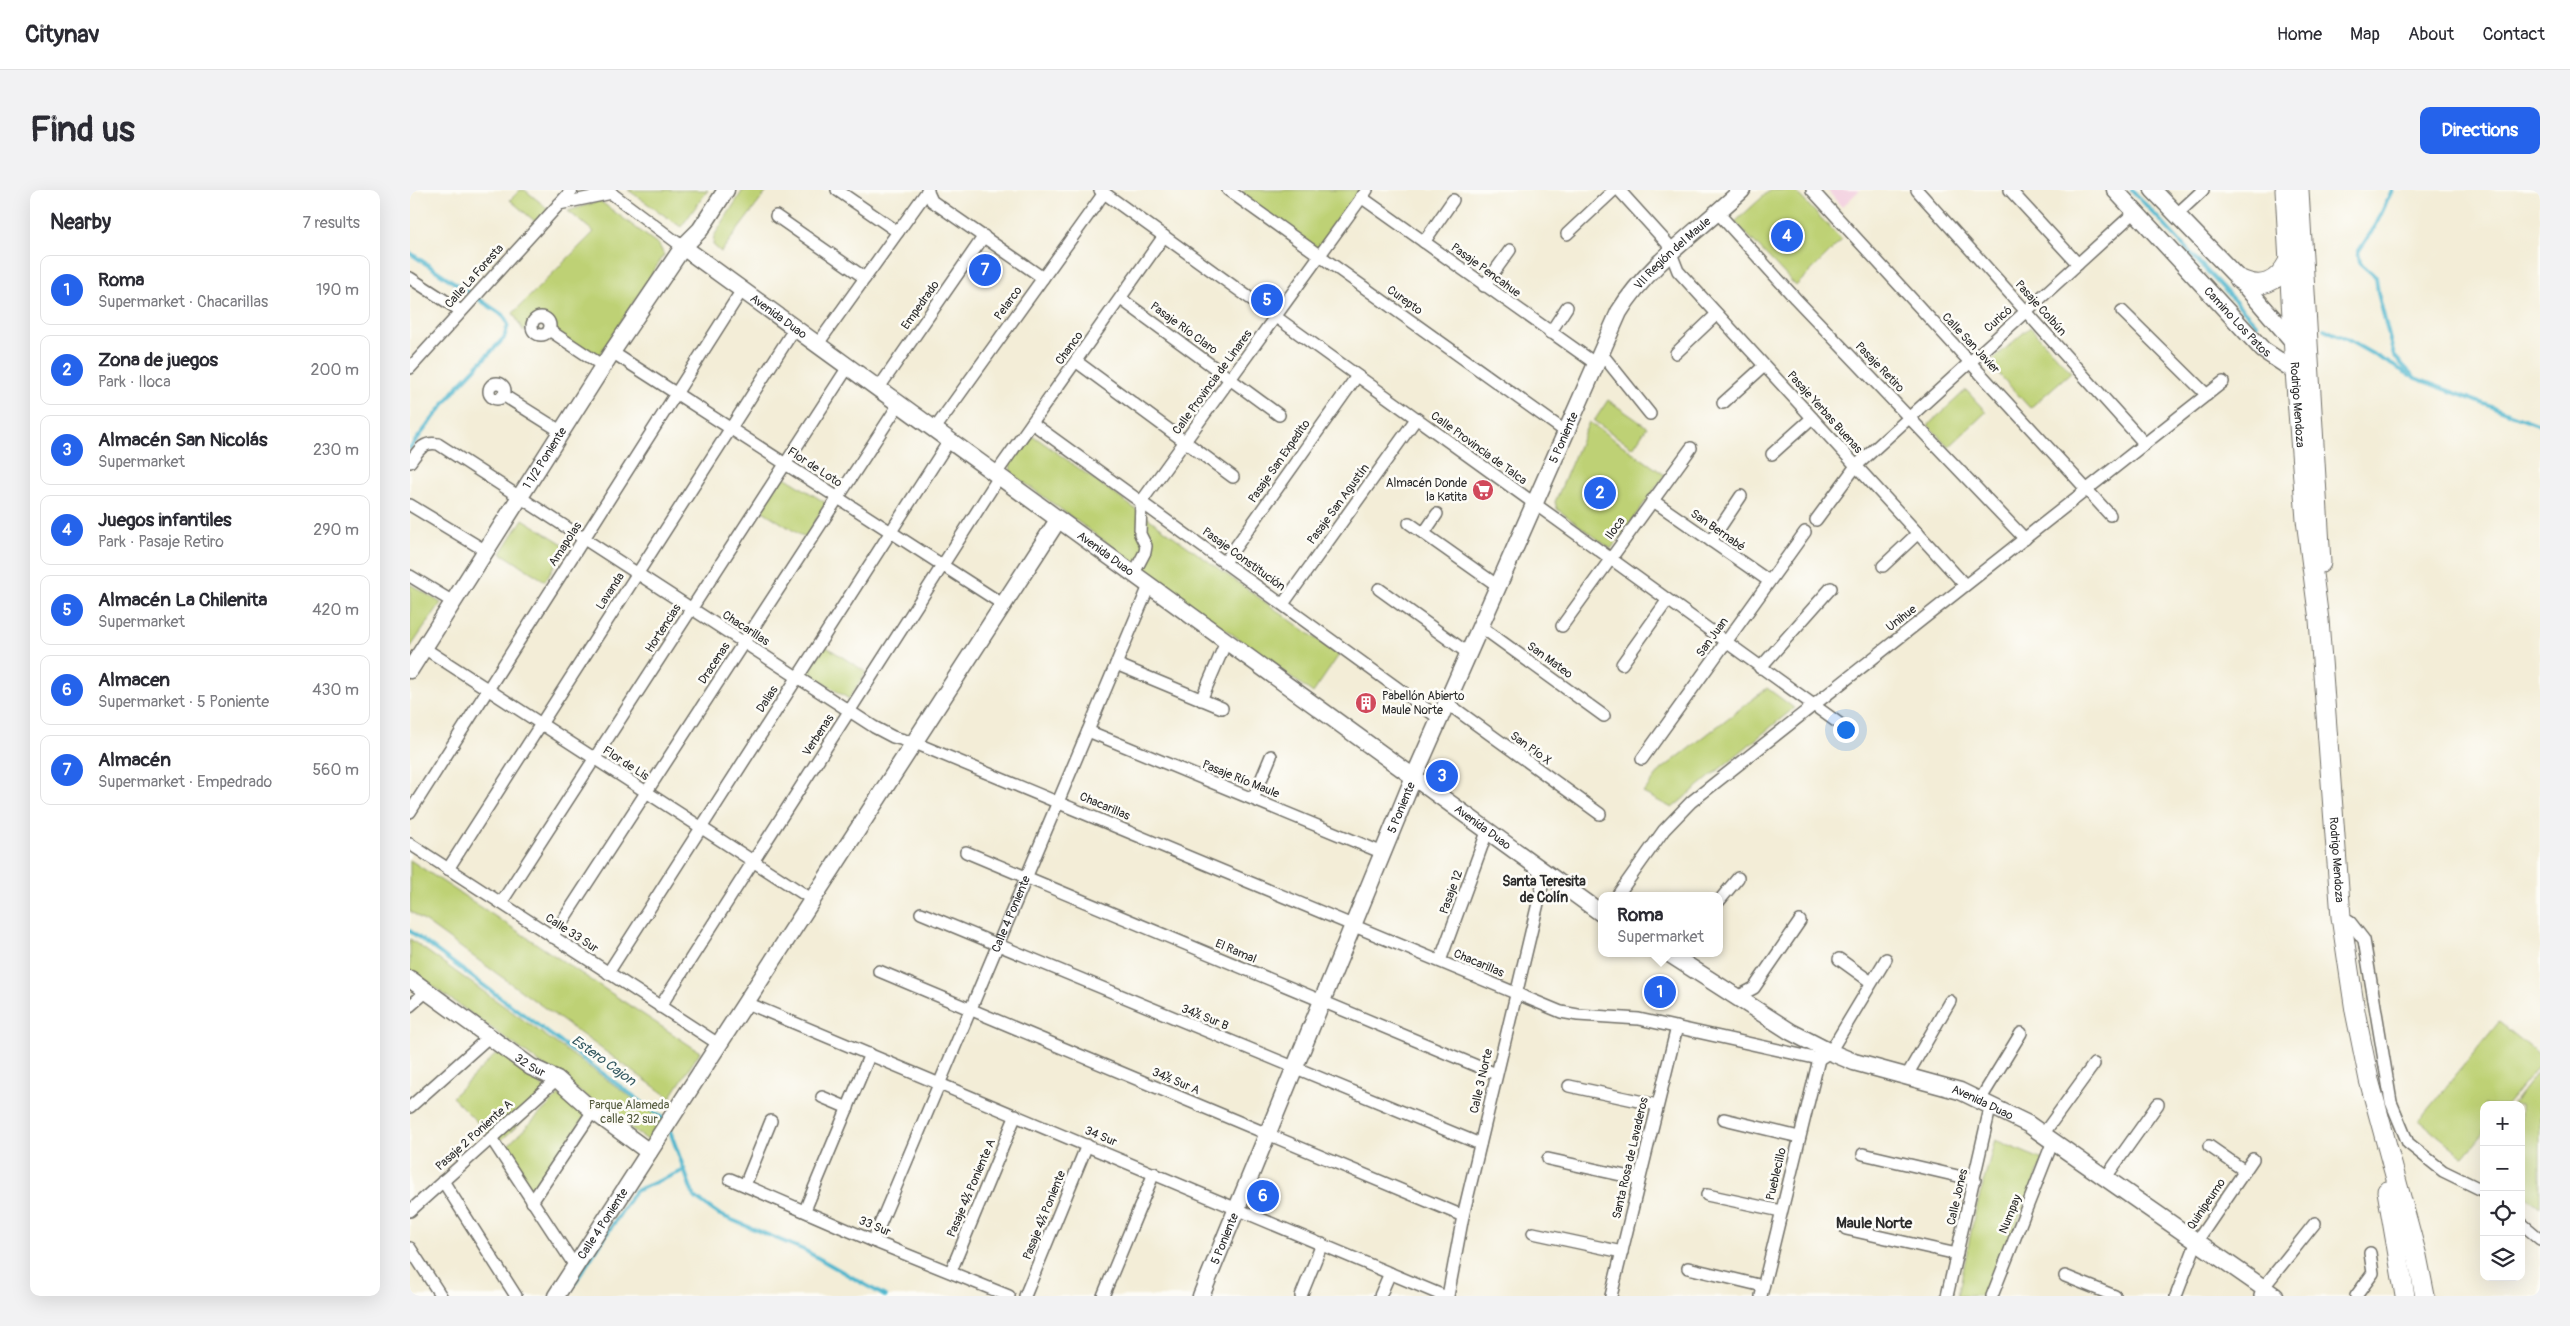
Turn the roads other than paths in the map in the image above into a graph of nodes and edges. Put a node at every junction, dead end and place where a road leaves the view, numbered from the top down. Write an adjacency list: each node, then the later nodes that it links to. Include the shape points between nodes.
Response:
1 (572, 190): 21 (street, Calle La Foresta)
2 (726, 190): 31 (street, 1 1/2 Poniente, via 700,230)
3 (837, 190): 26 (street)
4 (927, 190): 26 (street); 28 (street, via 932,201)
5 (1614, 190): 27 (street)
6 (1619, 190): 33 (street, Pasaje Yerbas Buenas, via 1667,243)
7 (1742, 190): 23 (street, VII Región del Maule)
8 (1812, 190): 60 (street, Calle San Javier)
9 (1917, 190): 47 (street, Pasaje Colbún)
10 (2010, 190): 36 (street)
11 (2115, 190): 22 (street, Camino Los Patos)
12 (2153, 190): 24 (street)
13 (2203, 190): 24 (street)
14 (2285, 190): 35 (main road, Rodrigo Mendoza)
15 (2299, 190): 64 (main road, Rodrigo Mendoza)
16 (1232, 191): 34 (street, Curepto)
17 (609, 192): 21 (street); 31 (street, Avenida Duao)
18 (1102, 192): 29 (street, Calle Provincia de Talca); 39 (street, Pelarco)
19 (1364, 194): 30 (street, Pasaje Pencahue); 34 (street, Calle Provincia de Linares)
20 (1453, 200): 30 (street)
21 (560, 204): 44 (street, Calle La Foresta)
22 (2136, 212): 36 (street, Curicó); 64 (street, Camino Los Patos, via 2263,350)
23 (1718, 213): 33 (street, VII Región del Maule); 77 (street, Pasaje Retiro)
24 (2176, 215): 40 (street)
25 (776, 216): 38 (street)
26 (898, 232): 38 (street)
27 (1566, 234)
28 (984, 236): 39 (street); 68 (street, Empedrado)
29 (1164, 236): 43 (street, Chanco); 49 (street, Calle Provincia de Talca)
30 (1424, 242): 41 (street, Pasaje Pencahue)
31 (683, 247): 42 (street, Avenida Duao); 57 (street, 1 1/2 Poniente)
32 (1510, 250): 41 (street)
33 (1672, 253): 48 (street, Pasaje Yerbas Buenas, via 1678,271); 50 (street, VII Región del Maule, via 1634,290)
34 (1319, 255): 49 (street, Calle Provincia de Linares); 83 (street, Curepto)
35 (2288, 262): 40 (main road, via 2282,273 2269,284 2255,285); 54 (main road, Rodrigo Mendoza)
36 (2078, 264): 47 (street, Curicó)
37 (410, 278): 44 (street)
38 (865, 278): 55 (street)
39 (1043, 278): 81 (street, Pelarco)
40 (2239, 279): 54 (street)
41 (1484, 286): 53 (street, Pasaje Pencahue)
42 (742, 290): 51 (street, Avenida Duao); 69 (street, Amapolas)
43 (1121, 299): 59 (street, Chanco); 66 (street, Pasaje Río Claro)
44 (465, 307): 63 (street, Calle La Foresta)
45 (1567, 307): 53 (street)
46 (2122, 311): 71 (street)
47 (2026, 312): 60 (street, Curicó); 86 (street, Pasaje Colbún)
48 (1717, 314): 56 (street); 61 (street, Pasaje Yerbas Buenas)
49 (1276, 317): 65 (street, Calle Provincia de Talca); 66 (street, Calle Provincia de Linares)
50 (1613, 324): 58 (street, 5 Poniente)
51 (795, 328): 55 (street, Avenida Duao); 80 (street, Lavanda)
52 (549, 330): 57 (street, Flor de Loto)
53 (1550, 333): 58 (street, Pasaje Pencahue)
54 (2293, 340): 64 (main road, Rodrigo Mendoza)
55 (817, 345): 62 (street, Avenida Duao)
56 (1676, 353)
57 (608, 359): 69 (street, Flor de Loto); 82 (street, 1 1/2 Poniente)
58 (1598, 359): 75 (street, Pasaje Pencahue); 83 (street, 5 Poniente)
59 (1077, 362): 79 (street, Chanco); 85 (street)
60 (1970, 362): 77 (street, Curicó); 94 (street, Calle San Javier)
61 (1764, 366): 73 (street); 76 (street, Pasaje Yerbas Buenas)
62 (848, 367): 68 (street, Avenida Duao); 90 (street, Hortencias)
63 (410, 368)
64 (2302, 369): 182 (main road, Rodrigo Mendoza, via 2306,520 2319,620)
65 (1357, 376): 78 (street, Calle Provincia de Talca); 116 (street, Pasaje San Expedito)
66 (1231, 380): 74 (street, Pasaje Río Claro); 85 (street, Calle Provincia de Linares)
67 (2223, 382): 71 (street, Unihue)
68 (878, 389): 72 (street, Avenida Duao)
69 (676, 394): 80 (street, Flor de Loto); 111 (street, Amapolas)
70 (503, 395): 82 (street)
71 (2207, 395): 86 (street, Unihue)
72 (899, 404): 81 (street, Avenida Duao); 97 (street, Dracenas)
73 (1723, 404)
74 (1279, 414)
75 (1650, 414)
76 (1812, 418): 88 (street); 91 (street, Pasaje Yerbas Buenas)
77 (1910, 418): 91 (street, Curicó); 112 (street, Pasaje Retiro)
78 (1416, 419): 101 (street, Calle Provincia de Talca); 130 (street, Pasaje San Agustín)
79 (1032, 423): 92 (street, Chanco); 99 (street, Pasaje Constitución)
80 (730, 429): 90 (street, Flor de Loto); 119 (street, Lavanda)
81 (934, 430): 84 (street, Avenida Duao)
82 (562, 432): 96 (street, 1 1/2 Poniente)
83 (1566, 432): 101 (street, 5 Poniente)
84 (949, 441): 92 (street, Avenida Duao); 107 (street, Dalias)
85 (1186, 442): 93 (street); 99 (street, Calle Provincia de Linares)
86 (2145, 444): 94 (street, Unihue)
87 (1691, 448): 98 (street, Iloca)
88 (1772, 454)
89 (410, 462): 96 (street, Chacarillas, via 427,443 438,444)
90 (785, 464): 97 (street, Flor de Loto); 132 (street, Hortencias)
91 (1856, 466): 105 (street, Curicó); 110 (street, Pasaje Yerbas Buenas)
92 (997, 476): 104 (street, Avenida Duao); 117 (street, Verbenas)
93 (1233, 477)
94 (2087, 490): 103 (street, Calle San Javier); 112 (street, Unihue)
95 (1741, 496): 113 (street)
96 (520, 497): 111 (street, Chacarillas); 114 (street, 1 1/2 Poniente)
97 (838, 498): 107 (street, Flor de Loto); 136 (street, Dracenas)
98 (1652, 500): 113 (street, San Bernabé); 115 (street, Iloca)
99 (1141, 502): 116 (street, Pasaje Constitución); 120 (street, via 1140,534 1146,552)
100 (410, 505): 114 (street)
101 (1534, 505): 115 (street, Calle Provincia de Talca); 124 (street, 5 Poniente)
102 (1437, 514): 109 (street)
103 (2110, 514)
104 (1058, 520): 120 (street, Avenida Duao); 131 (street)
105 (1816, 520)
106 (1409, 522): 109 (street)
107 (890, 532): 117 (street, Flor de Loto); 144 (street, Dalias)
108 (1805, 532): 122 (street, San Juan)
109 (1424, 533): 124 (street)
110 (1918, 533): 118 (street); 125 (street, Pasaje Yerbas Buenas)
111 (584, 539): 119 (street, Chacarillas); 145 (street, Amapolas)
112 (2025, 539): 125 (street, Unihue)
113 (1710, 541): 122 (street, San Bernabé)
114 (486, 551): 129 (street, 1 1/2 Poniente)
115 (1609, 559): 128 (street, Calle Provincia de Talca); 134 (street, Iloca)
116 (1225, 562): 130 (street, Pasaje Constitución)
117 (943, 566): 131 (street, Flor de Loto); 150 (street, Verbenas)
118 (1883, 566)
119 (637, 574): 132 (street, Chacarillas); 153 (street, Lavanda)
120 (1133, 575): 123 (street, Avenida Duao)
121 (410, 576): 129 (street)
122 (1769, 582): 137 (street, San Juan)
123 (1149, 586): 135 (street, Avenida Duao); 140 (street, Calle 4 Poniente)
124 (1498, 586): 133 (street, 5 Poniente)
125 (1965, 586): 148 (street, Unihue)
126 (1831, 588): 143 (street)
127 (1379, 589): 139 (street)
128 (1667, 601): 137 (street, Calle Provincia de Talca); 141 (street)
129 (453, 602): 138 (street, 1 1/2 Poniente)
130 (1283, 604): 152 (street, Pasaje Constitución)
131 (1004, 605): 156 (street)
132 (692, 609): 136 (street, Chacarillas); 158 (street, Hortencias)
133 (1480, 626): 139 (street, 5 Poniente); 151 (street, San Mateo)
134 (1562, 626)
135 (1226, 642): 146 (street); 160 (street, Avenida Duao)
136 (744, 643): 144 (street, Chacarillas); 161 (street, Dracenas)
137 (1725, 643): 143 (street, Calle Provincia de Talca); 159 (street, San Juan)
138 (424, 648): 142 (street, 1 1/2 Poniente); 145 (street, Flor de Lis)
139 (1468, 654): 147 (street, 5 Poniente)
140 (1116, 664): 146 (street); 155 (street, Calle 4 Poniente)
141 (1622, 664)
142 (411, 665)
143 (1760, 668): 148 (street, Calle Provincia de Talca)
144 (797, 678): 150 (street, Chacarillas); 166 (street, Dalias)
145 (488, 690): 153 (street, Flor de Lis); 164 (street, Amapolas)
146 (1202, 700): 149 (street)
147 (1446, 703): 152 (street, 5 Poniente); 165 (street, San Pío X)
148 (1814, 705): 154 (street, Calle Provincia de Talca); 176 (street, Unihue, via 1682,810)
149 (1222, 708)
150 (850, 711): 156 (street, Chacarillas, via 894,737); 171 (street, Verbenas)
151 (1604, 716)
152 (1440, 719): 160 (street, 5 Poniente)
153 (541, 724): 158 (street, Flor de Lis); 172 (street, Lavanda)
154 (1844, 727)
155 (1088, 731): 162 (street, Pasaje Río Maule); 163 (street, Calle 4 Poniente)
156 (915, 743): 163 (street, Chacarillas); 178 (street)
157 (1271, 756): 162 (street)
158 (594, 759): 161 (street, Flor de Lis); 179 (street, Hortencias)
159 (1642, 759)
160 (1413, 778): 167 (street, Avenida Duao); 170 (street, 5 Poniente)
161 (646, 792): 166 (street, Flor de Lis); 185 (street, Dracenas)
162 (1253, 799): 170 (street, Pasaje Río Maule)
163 (1058, 801): 175 (street, Calle 4 Poniente); 184 (street, Chacarillas)
164 (410, 812)
165 (1600, 814)
166 (701, 828): 171 (street, Flor de Lis); 192 (street, Dalias)
167 (1487, 832): 173 (street, Avenida Duao); 190 (street, Pasaje 12)
168 (410, 844): 172 (street, Calle 33 Sur)
169 (966, 852): 175 (street, El Ramal)
170 (1383, 853): 184 (street, 5 Poniente)
171 (753, 861): 178 (street, Flor de Lis); 202 (street, Verbenas)
172 (448, 869): 179 (street, Calle 33 Sur)
173 (1545, 874): 180 (street, Avenida Duao); 196 (street, Calle 3 Norte)
174 (1738, 878): 177 (street)
175 (1026, 879): 186 (street, Calle 4 Poniente); 199 (street, El Ramal)
176 (1619, 892)
177 (1723, 896)
178 (813, 900): 200 (street)
179 (501, 903): 185 (street, Calle 33 Sur)
180 (1598, 911)
181 (920, 912): 186 (street, 34½ Sur B)
182 (2341, 917): 218 (main road, Rodrigo Mendoza, via 2355,1011); 247 (street, via 2356,927 2364,940 2390,1102 2408,1142 2443,1171)
183 (1800, 921): 197 (street, via 1754,988)
184 (1354, 925): 190 (street, Chacarillas); 199 (street, 5 Poniente)
185 (552, 936): 192 (street, Calle 33 Sur)
186 (998, 946): 203 (street, Calle 4 Poniente); 211 (street, 34½ Sur B)
187 (1677, 957): 197 (street, Avenida Duao)
188 (1839, 959): 194 (street)
189 (1886, 959): 194 (street, Pueblecillo)
190 (1440, 961): 196 (street, Chacarillas)
191 (879, 971): 203 (street, 34½ Sur A)
192 (608, 973): 202 (street, Calle 33 Sur)
193 (410, 979): 195 (street, 32 Sur)
194 (1871, 982): 209 (street, Pueblecillo)
195 (427, 991): 201 (street); 206 (street, 32 Sur)
196 (1516, 993): 204 (street, Chacarillas, via 1569,1014 1628,1017); 212 (street, Calle 3 Norte)
197 (1737, 997): 209 (street, Avenida Duao)
198 (1950, 1001): 213 (street)
199 (1323, 1002): 211 (street, 5 Poniente); 212 (street, El Ramal)
200 (747, 1003): 207 (street); 208 (street, 34 Sur)
201 (410, 1006)
202 (660, 1007): 207 (street, Calle 33 Sur)
203 (970, 1011): 215 (street, Calle 4 Poniente); 228 (street, 34½ Sur A)
204 (1677, 1027): 209 (street, Chacarillas); 221 (street, Santa Rosa de Lavaderos)
205 (2021, 1033): 219 (street, Calle Jones)
206 (490, 1036): 214 (street, 32 Sur, via 531,1067); 222 (street)
207 (720, 1046): 235 (street, Calle 4 Poniente)
208 (870, 1054): 215 (street, 34 Sur); 223 (street)
209 (1825, 1055): 213 (street, Avenida Duao); 229 (street, Pueblecillo)
210 (2094, 1064): 230 (street, Numpay)
211 (1295, 1069): 228 (street, 5 Poniente); 232 (street, 34½ Sur B)
212 (1496, 1074): 232 (street, Calle 3 Norte)
213 (1906, 1077): 219 (street, Avenida Duao, via 1950,1088)
214 (557, 1079): 224 (street, 32 Sur); 231 (street, Pasaje 2 Poniente A)
215 (939, 1083): 225 (street, 34 Sur); 260 (street, Calle 4 Poniente)
216 (1569, 1086): 221 (street)
217 (822, 1097): 223 (street)
218 (2373, 1098): 290 (main road, Rodrigo Mendoza); 291 (main road, Rodrigo Mendoza)
219 (1986, 1102): 230 (street, Avenida Duao); 244 (street, Calle Jones)
220 (2158, 1104): 241 (street)
221 (1657, 1105): 243 (street, Santa Rosa de Lavaderos)
222 (410, 1107)
223 (848, 1108): 251 (street)
224 (593, 1111): 235 (street, 32 Sur); 249 (street)
225 (1016, 1115): 233 (street, 34 Sur); 269 (street, Pasaje 4½ Poniente A)
226 (1724, 1119): 229 (street)
227 (771, 1121): 246 (street)
228 (1268, 1134): 250 (street, 5 Poniente); 254 (street, 34½ Sur A)
229 (1799, 1137): 253 (street, Pueblecillo)
230 (2049, 1137): 241 (street, Avenida Duao); 286 (street, Numpay)
231 (491, 1138): 245 (street, Pasaje 2 Poniente A); 249 (street)
232 (1480, 1144): 254 (street, Calle 3 Norte)
233 (1087, 1145): 240 (street, 34 Sur); 278 (street, Pasaje 4½ Poniente)
234 (2209, 1146): 239 (street)
235 (649, 1152): 267 (street, Calle 4 Poniente)
236 (1863, 1154): 244 (street)
237 (1548, 1159): 243 (street)
238 (2253, 1160): 239 (street, Quinipeumo)
239 (2245, 1171): 261 (street, Quinipeumo)
240 (1154, 1173): 250 (street, 34 Sur); 279 (street)
241 (2106, 1177): 261 (street, Avenida Duao)
242 (730, 1179): 246 (street, 33 Sur)
243 (1640, 1179): 264 (street, Santa Rosa de Lavaderos)
244 (1975, 1180): 265 (street, Calle Jones)
245 (444, 1181): 252 (street, Pasaje 2 Poniente A); 275 (street)
246 (745, 1185): 251 (street, 33 Sur)
247 (2480, 1189)
248 (1708, 1195): 253 (street)
249 (532, 1202): 267 (street)
250 (1237, 1208): 262 (street, 34 Sur); 280 (street, 5 Poniente)
251 (805, 1210): 260 (street, 33 Sur)
252 (410, 1211)
253 (1781, 1212): 272 (street, Pueblecillo)
254 (1463, 1216): 283 (street, Calle 3 Norte)
255 (2315, 1223): 273 (street)
256 (2525, 1226): 259 (street)
257 (1846, 1229): 265 (street)
258 (1533, 1233): 264 (street)
259 (2540, 1239)
260 (873, 1241): 269 (street, 33 Sur)
261 (2198, 1241): 273 (street, Avenida Duao); 288 (street, Quinipeumo)
262 (1322, 1244): 270 (street, 34 Sur); 281 (street)
263 (410, 1248): 274 (street)
264 (1622, 1252): 284 (street, Santa Rosa de Lavaderos)
265 (1957, 1254): 285 (street, Calle Jones)
266 (2370, 1254): 289 (street, via 2373,1273)
267 (575, 1266): 276 (street, Calle 4 Poniente)
268 (1688, 1268): 272 (street)
269 (951, 1271): 277 (street, 33 Sur)
270 (1390, 1273): 282 (street); 283 (street, 34 Sur)
271 (2064, 1276): 287 (street)
272 (1762, 1291)
273 (2266, 1293)
274 (441, 1296)
275 (516, 1296)
276 (556, 1296)
277 (1010, 1296)
278 (1025, 1296)
279 (1103, 1296)
280 (1201, 1296)
281 (1301, 1296)
282 (1380, 1296)
283 (1446, 1296)
284 (1611, 1296)
285 (1947, 1296)
286 (1992, 1296)
287 (2115, 1296)
288 (2176, 1296)
289 (2356, 1296)
290 (2405, 1296)
291 (2425, 1296)

